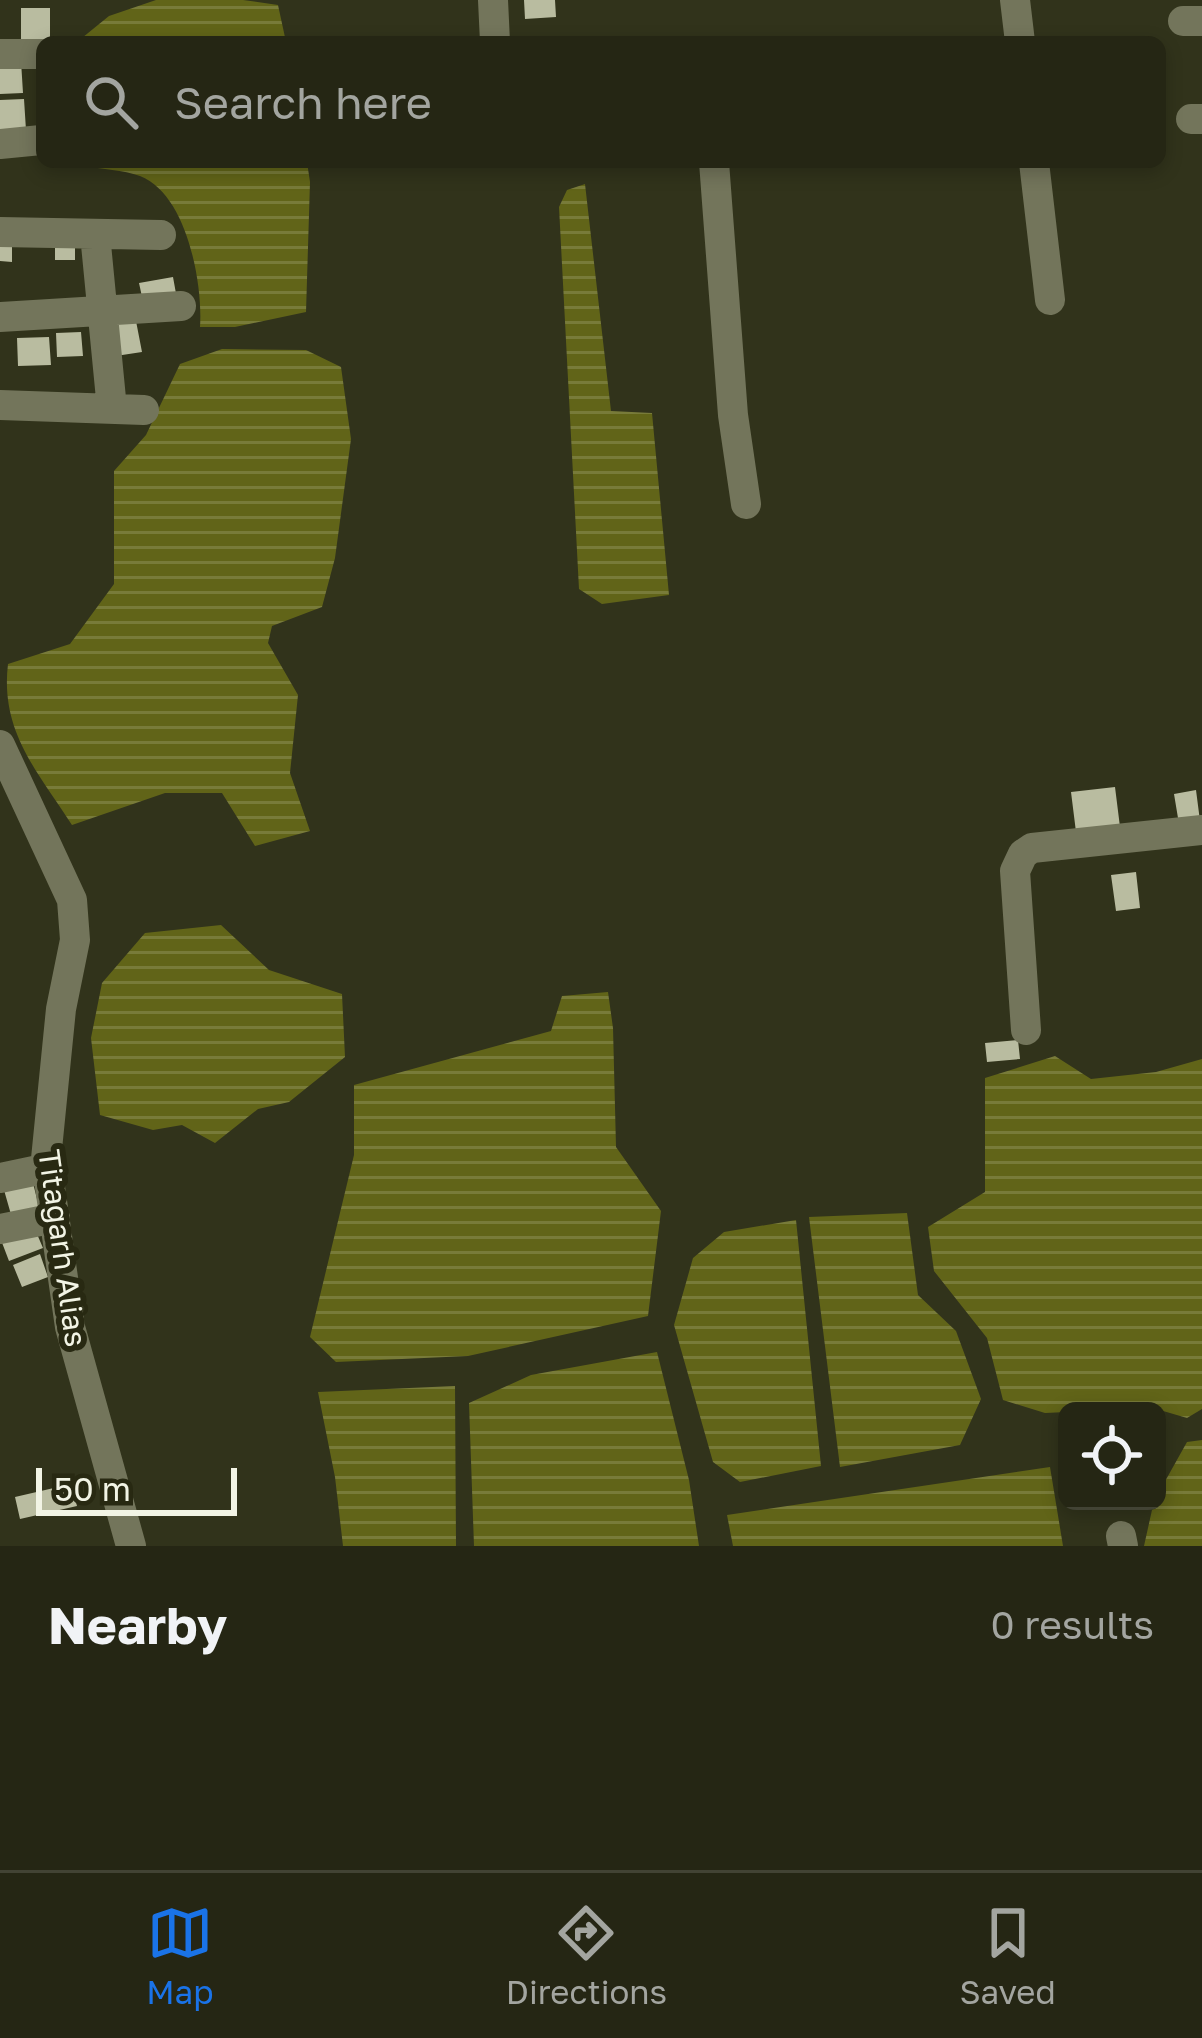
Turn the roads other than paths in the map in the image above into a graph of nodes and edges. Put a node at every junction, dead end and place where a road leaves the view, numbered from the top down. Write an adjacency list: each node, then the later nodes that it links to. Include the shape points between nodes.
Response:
1 (493, 0): 3 (street)
2 (1015, 0): 4 (street)
3 (496, 36)
4 (1019, 36)
5 (0, 54): 6 (street)
6 (36, 55)
7 (36, 140): 8 (street)
8 (0, 144)
9 (714, 168): 21 (street)
10 (1035, 168): 14 (street)
11 (0, 232): 12 (street)
12 (95, 234): 13 (street); 16 (street)
13 (161, 235)
14 (1050, 299)
15 (181, 306): 16 (street)
16 (100, 313): 17 (street); 19 (street)
17 (0, 317)
18 (0, 405): 19 (street)
19 (112, 409): 20 (street)
20 (144, 410)
21 (746, 504)
22 (0, 745): 25 (street, Titagarh Alias, via 72,900 75,940)
23 (1202, 830): 24 (street, via 1023,854 1015,871)
24 (1026, 1030)
25 (48, 1168): 26 (street); 27 (street, Titagarh Alias)
26 (0, 1178)
27 (55, 1218): 28 (street); 29 (street, Titagarh Alias, via 70,1327)
28 (0, 1228)
29 (131, 1546)

